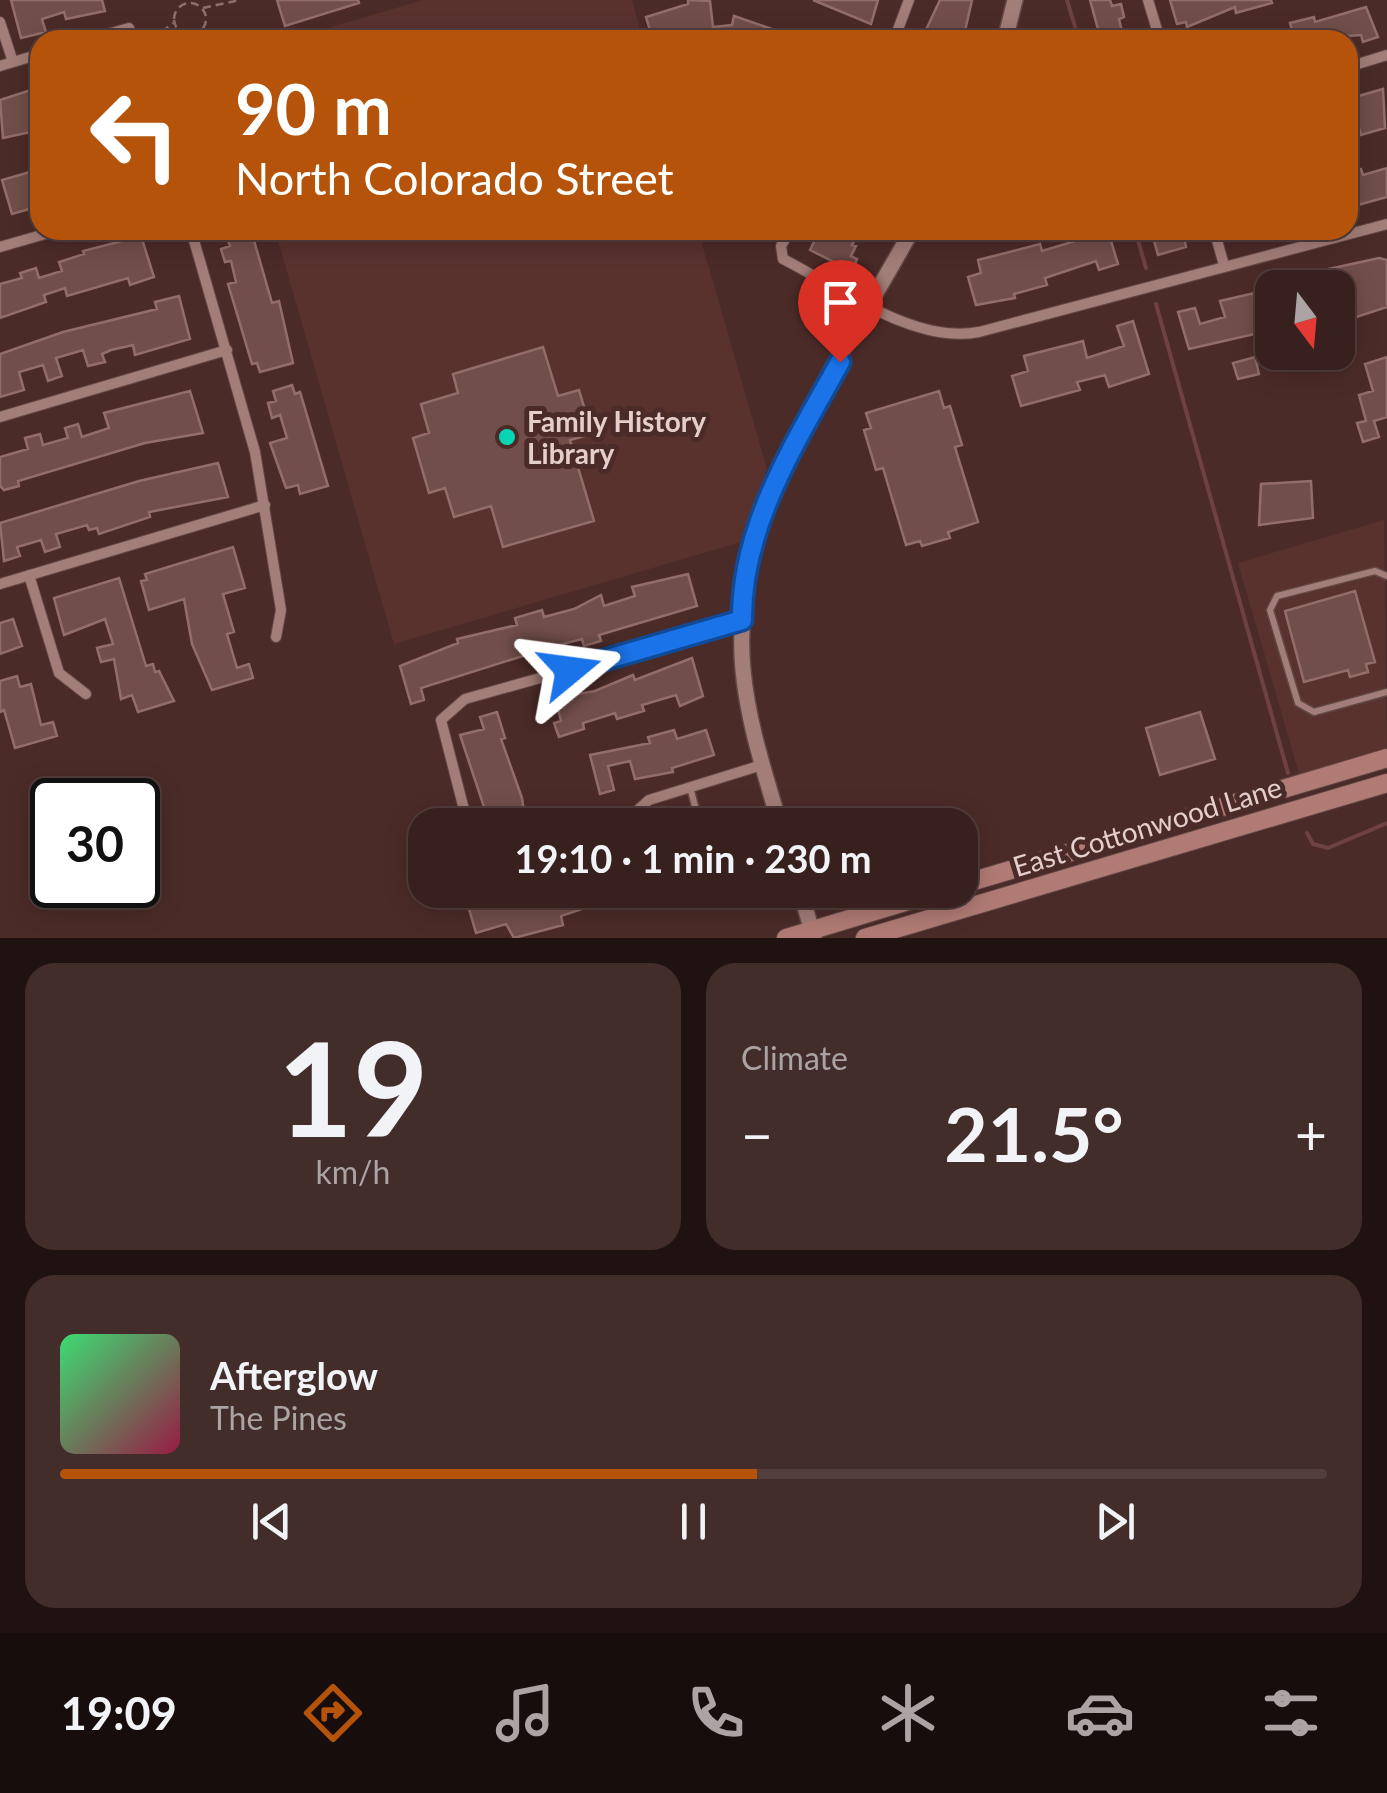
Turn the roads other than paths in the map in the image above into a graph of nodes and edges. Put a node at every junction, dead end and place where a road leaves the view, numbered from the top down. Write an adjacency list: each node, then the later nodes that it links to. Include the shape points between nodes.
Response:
1 (909, 0): 5 (street)
2 (1016, 0): 6 (street)
3 (1148, 0): 7 (street)
4 (0, 22): 10 (street)
5 (898, 30)
6 (1008, 30)
7 (1157, 30)
8 (1387, 55): 11 (street)
9 (30, 57): 10 (street)
10 (12, 62): 12 (street)
11 (1358, 63)
12 (0, 66)
13 (1387, 224): 14 (street)
14 (1358, 231)
15 (30, 238): 21 (street)
16 (194, 240): 24 (street)
17 (784, 240): 23 (street, via 783,260)
18 (907, 240): 23 (street)
19 (1217, 240): 22 (street)
20 (1323, 240): 22 (street)
21 (0, 247)
22 (1224, 265): 23 (street, via 965,335 924,331)
23 (872, 304): 30 (street, via 776,480 752,544)
24 (227, 350): 25 (street); 26 (street)
25 (0, 417)
26 (266, 505): 27 (street); 31 (street, via 281,610)
27 (29, 575): 29 (street); 33 (street, via 58,673)
28 (1387, 576): 32 (lane, via 1375,571 1278,596 1270,610 1298,703 1314,712)
29 (0, 584)
30 (742, 620): 35 (street, via 743,668); 38 (street, via 449,710 441,720)
31 (276, 637)
32 (1387, 692)
33 (86, 694)
34 (1387, 758): 42 (main road, East Cottonwood Lane)
35 (762, 765): 37 (street); 41 (street)
36 (1387, 783): 47 (main road, East Cottonwood Lane)
37 (690, 787): 39 (street); 40 (lane)
38 (464, 808)
39 (639, 808)
40 (696, 808)
41 (775, 808)
42 (978, 881)
43 (805, 908): 45 (street)
44 (891, 908): 45 (main road)
45 (813, 934): 46 (main road)
46 (786, 938)
47 (865, 938)

